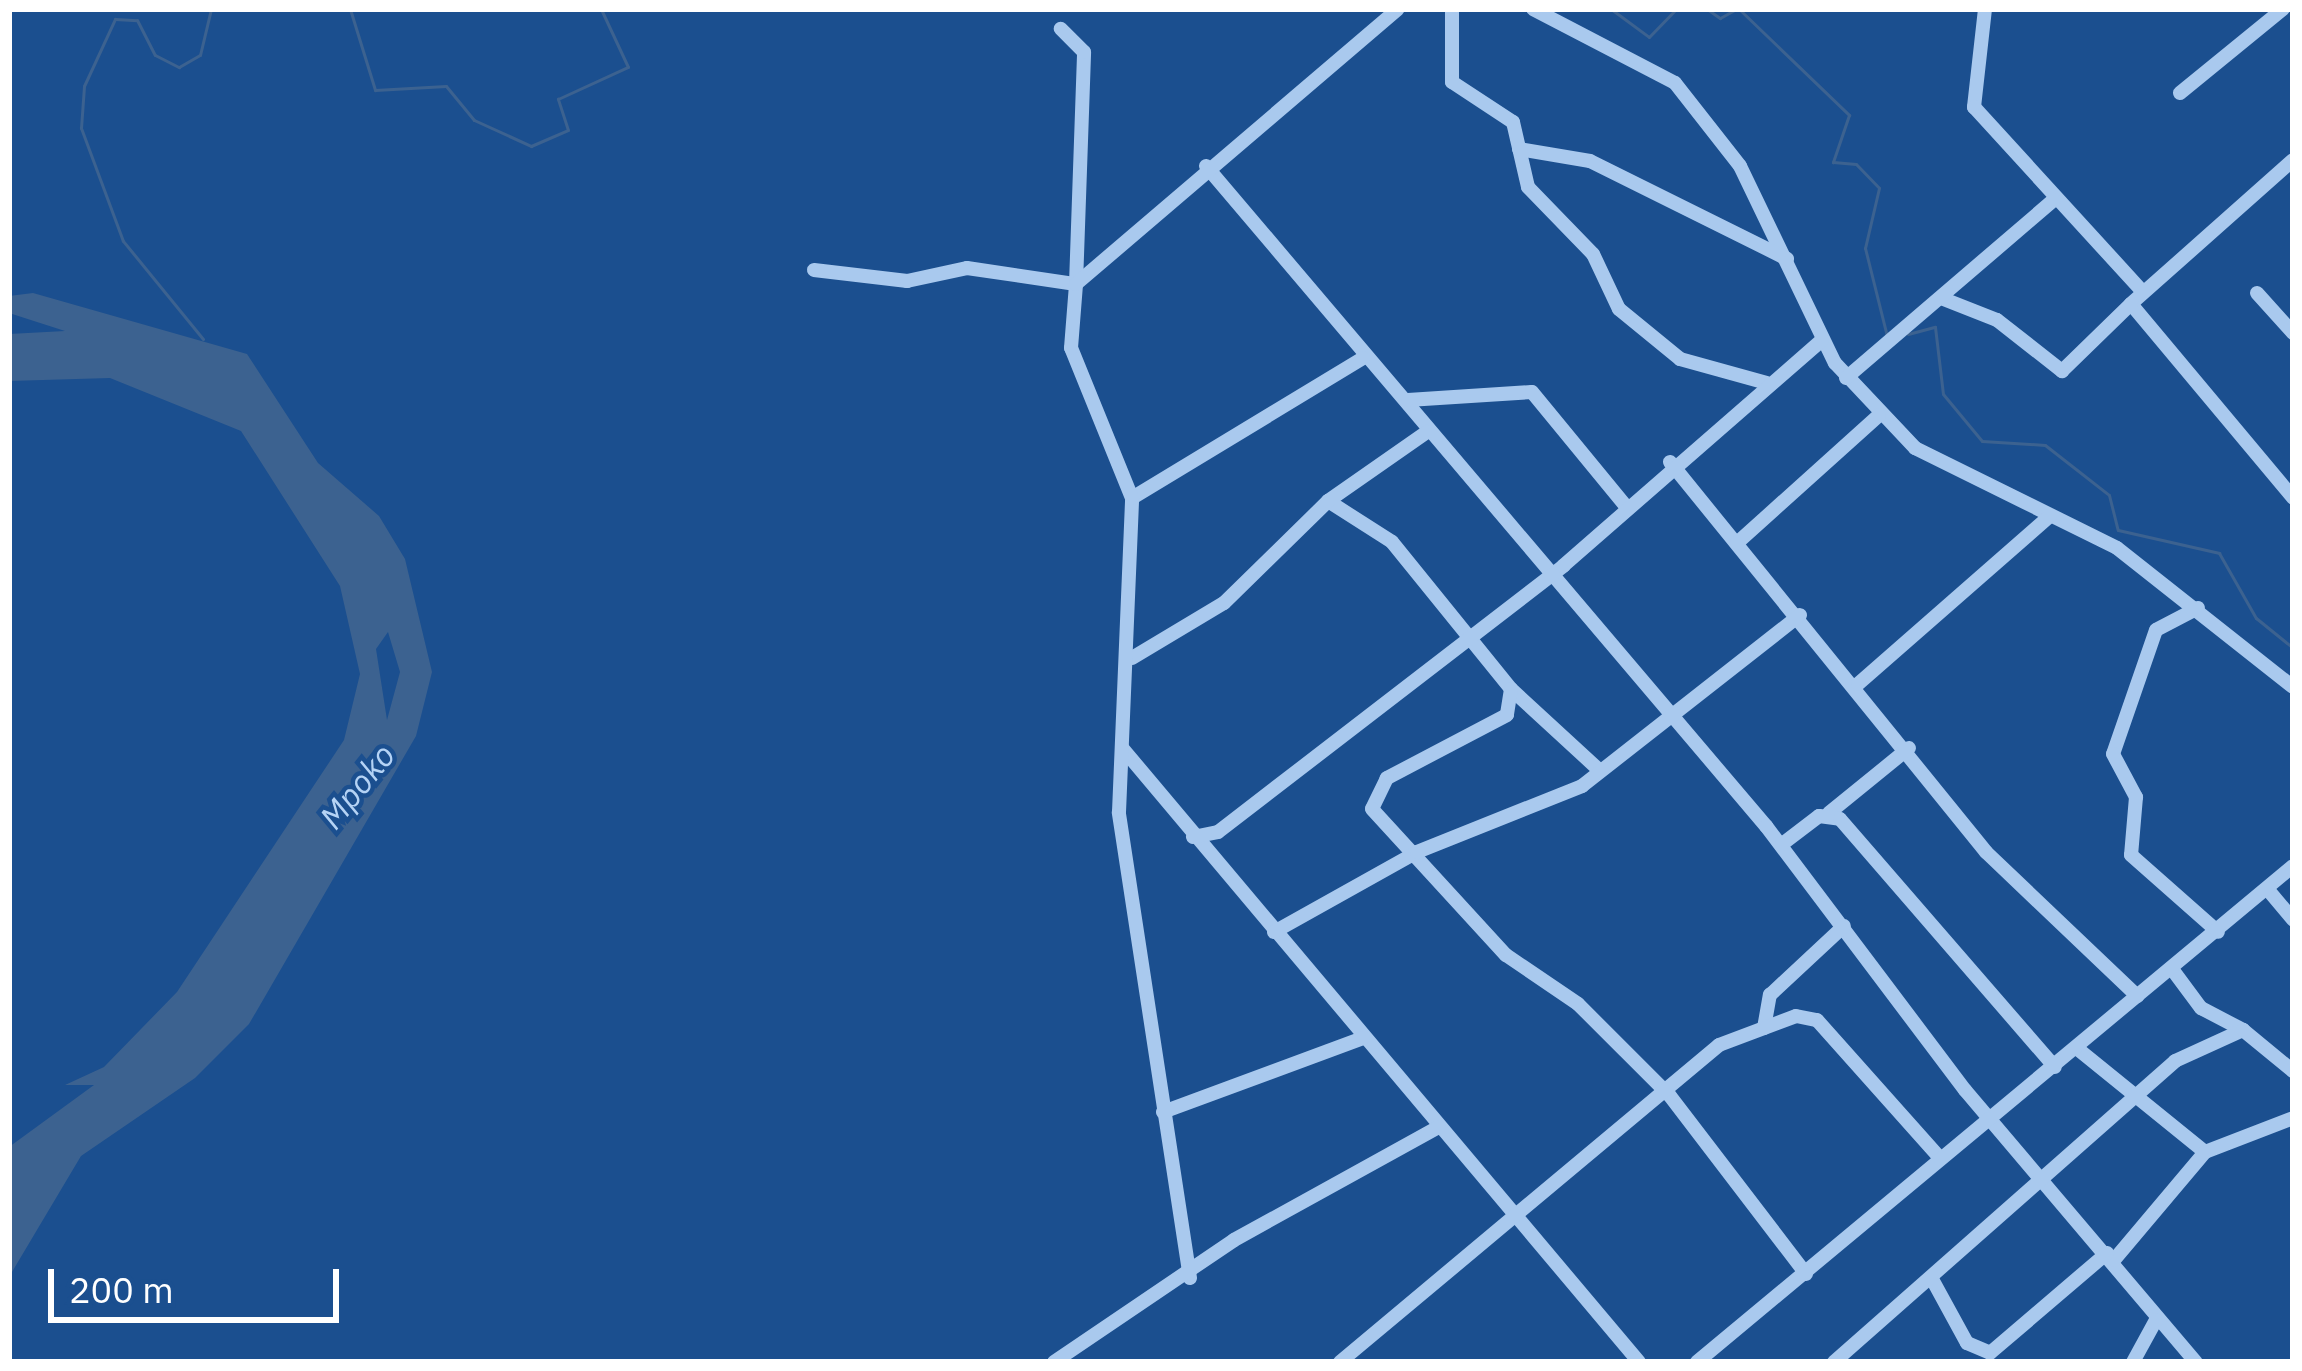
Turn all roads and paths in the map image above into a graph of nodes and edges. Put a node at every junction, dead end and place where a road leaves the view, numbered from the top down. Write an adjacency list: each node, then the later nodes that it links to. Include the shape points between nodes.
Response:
1 (1398, 9): 10 (street)
2 (1452, 9): 8 (street, via 1452,82 1513,122)
3 (1533, 9): 12 (street, via 1676,83 1740,166)
4 (1985, 9): 11 (street, via 1974,107)
5 (2288, 11): 7 (street)
6 (1061, 28): 14 (street, via 1084,52)
7 (2180, 93)
8 (1520, 149): 12 (street, via 1589,161); 23 (street, via 1528,187 1583,242 1647,336 1711,373)
9 (2293, 160): 15 (street)
10 (1206, 166): 14 (street); 21 (street)
11 (2054, 200): 15 (street); 17 (street)
12 (1787, 260): 20 (street)
13 (814, 270): 14 (street, via 907,281 967,268)
14 (1076, 284): 30 (street, via 1071,348)
15 (2141, 290): 18 (street)
16 (2257, 292): 19 (street)
17 (1941, 298): 18 (street, via 1997,320 2062,371); 22 (street)
18 (2131, 304): 29 (street)
19 (2293, 333)
20 (1822, 340): 22 (street); 23 (street)
21 (1363, 358): 24 (street); 30 (street)
22 (1846, 378): 25 (street)
23 (1767, 382): 27 (street)
24 (1408, 400): 26 (street); 33 (street, via 1532,392)
25 (1879, 415): 34 (street, via 1949,472); 35 (street)
26 (1427, 432): 32 (street); 36 (street)
27 (1670, 462): 33 (street); 35 (street)
28 (2293, 467): 29 (street)
29 (2278, 480): 31 (street)
30 (1132, 498): 40 (street)
31 (2293, 498)
32 (1328, 501): 39 (street, via 1392,542); 40 (street, via 1223,603)
33 (1624, 504): 36 (street)
34 (2050, 516): 37 (street); 41 (street)
35 (1737, 543): 38 (street)
36 (1548, 577): 39 (street); 44 (street)
37 (2198, 608): 42 (street); 57 (street, via 2156,630 2113,754 2135,797 2131,855)
38 (1800, 615): 41 (street); 44 (street)
39 (1467, 630): 43 (street); 49 (street, via 1218,832)
40 (1132, 658): 46 (street)
41 (1858, 684): 45 (street)
42 (2293, 687)
43 (1511, 689): 47 (street); 51 (street, via 1507,715 1374,788 1372,809)
44 (1672, 721): 47 (street); 50 (street)
45 (1909, 748): 48 (street); 59 (street, via 1986,852)
46 (1123, 749): 49 (street); 68 (street, via 1122,845)
47 (1599, 770): 51 (street)
48 (1829, 813): 50 (street); 64 (street, via 1956,943)
49 (1193, 837): 56 (street)
50 (1781, 845): 55 (street)
51 (1413, 854): 56 (street); 67 (street, via 1506,955 1578,1004)
52 (2293, 866): 53 (street)
53 (2269, 891): 54 (street); 57 (street)
54 (2293, 920)
55 (1844, 926): 60 (street, via 1770,995); 69 (street)
56 (1274, 932): 62 (street)
57 (2218, 932): 58 (street)
58 (2171, 969): 59 (street); 61 (street, via 2201,1008)
59 (2137, 996): 63 (street)
60 (1764, 1028): 67 (street, via 1719,1045); 73 (street, via 1817,1020)
61 (2243, 1030): 65 (street); 66 (street, via 2175,1060)
62 (1363, 1038): 68 (street); 71 (street)
63 (2079, 1050): 64 (street); 66 (street)
64 (2055, 1067): 69 (street)
65 (2293, 1072)
66 (2141, 1093): 72 (street); 74 (street)
67 (1670, 1096): 75 (street); 77 (street)
68 (1162, 1112): 78 (street)
69 (1987, 1117): 73 (street); 74 (street)
70 (2293, 1118): 72 (street)
71 (1439, 1126): 75 (street); 78 (street, via 1234,1240)
72 (2204, 1152): 76 (street)
73 (1938, 1156): 77 (street)
74 (2045, 1180): 76 (street); 79 (street, via 1945,1255)
75 (1517, 1220): 83 (street); 84 (street)
76 (2110, 1256): 79 (street, via 1990,1353 1967,1343); 80 (street)
77 (1806, 1274): 81 (street)
78 (1190, 1278): 82 (street)
79 (1932, 1279): 86 (street)
80 (2156, 1320): 87 (street); 88 (street)
81 (1715, 1356): 85 (street)
82 (1054, 1362)
83 (1340, 1362)
84 (1639, 1362)
85 (1697, 1362)
86 (1834, 1362)
87 (2134, 1362)
88 (2196, 1362)

